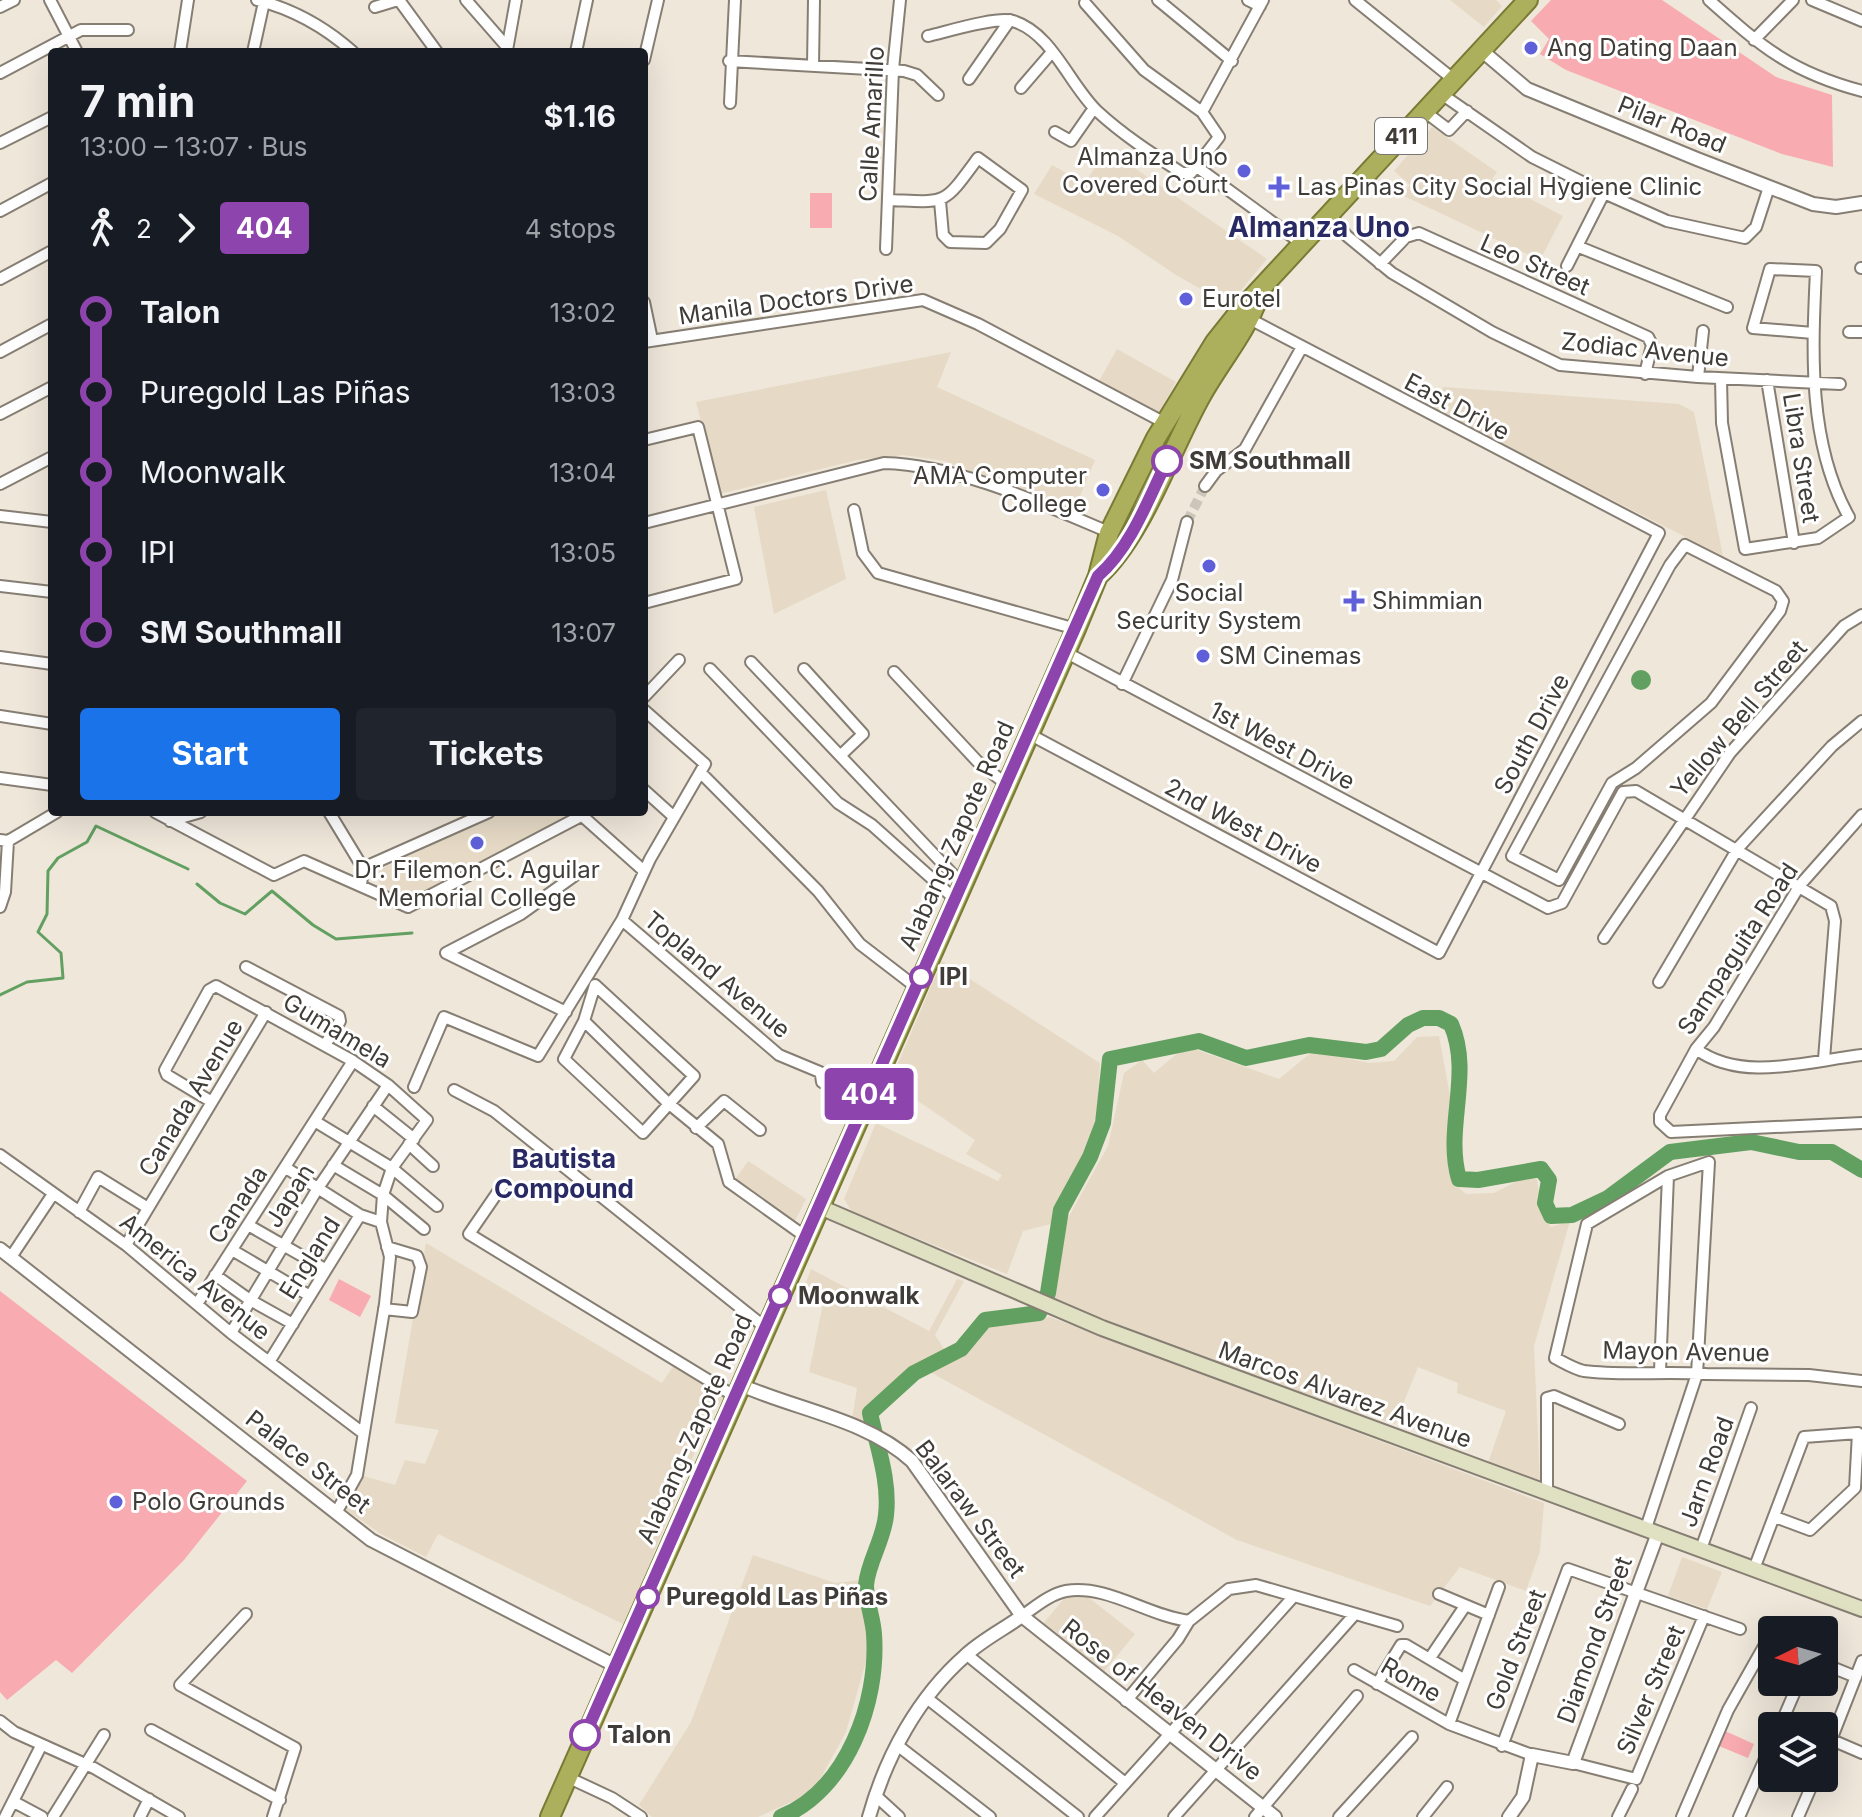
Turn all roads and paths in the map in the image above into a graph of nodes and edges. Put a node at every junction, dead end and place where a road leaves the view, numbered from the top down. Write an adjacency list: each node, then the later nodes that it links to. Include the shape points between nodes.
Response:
1 (14, 0): 22 (street)
2 (50, 0): 27 (street)
3 (188, 0): 31 (street)
4 (398, 0): 23 (street); 34 (street)
5 (466, 0): 35 (street)
6 (516, 0): 36 (street)
7 (587, 0): 37 (street)
8 (658, 0): 38 (street)
9 (735, 0): 41 (street)
10 (814, 0): 43 (street)
11 (900, 0): 44 (street, Calle Amarillo)
12 (1158, 0): 42 (street)
13 (1248, 0): 21 (street)
14 (1355, 0): 47 (street)
15 (1528, 0): 39 (highway, Alabang-Zapote Road / 411)
16 (1709, 0): 29 (street)
17 (1793, 0): 29 (street)
18 (1812, 0): 25 (street)
19 (261, 1): 32 (street); 33 (street, via 312,23)
20 (1085, 3): 55 (street, via 1144,70)
21 (1262, 3): 42 (street)
22 (0, 7)
23 (375, 7)
24 (1010, 20): 28 (street); 40 (street); 46 (street)
25 (1862, 21)
26 (128, 30): 27 (street, via 81,30)
27 (69, 36): 30 (street); 45 (street)
28 (928, 36)
29 (1754, 40): 49 (street, via 1800,71)
30 (75, 48)
31 (181, 48)
32 (254, 48)
33 (347, 48)
34 (434, 48)
35 (505, 48)
36 (507, 48)
37 (577, 48)
38 (647, 48)
39 (1481, 50): 47 (highway, Alabang-Zapote Road / 411); 61 (street, Pilar Road, via 1527,89)
40 (1052, 52): 48 (street); 52 (street)
41 (729, 61): 43 (street); 51 (street)
42 (1232, 61): 55 (street)
43 (813, 66): 44 (street)
44 (893, 69): 50 (street, via 917,75); 63 (street, Calle Amarillo)
45 (0, 73)
46 (969, 79)
47 (1447, 86): 53 (highway, Alabang-Zapote Road / 411); 54 (street)
48 (1021, 88)
49 (1862, 91)
50 (938, 95)
51 (730, 103)
52 (1094, 108): 57 (street, via 1071,141); 59 (street, via 1126,137 1182,173)
53 (1424, 111): 54 (street, via 1451,130); 67 (highway, Alabang-Zapote Road / 411)
54 (1467, 111): 62 (street, via 1532,157)
55 (1202, 112): 59 (street, via 1219,137)
56 (48, 119): 58 (street)
57 (1055, 132)
58 (0, 143)
59 (1194, 170): 68 (street)
60 (48, 185): 66 (street)
61 (1769, 187): 62 (street, via 1756,227 1745,238 1667,221); 65 (street, Pilar Road, via 1813,204)
62 (1604, 193): 69 (street)
63 (888, 200): 64 (street); 70 (street, Calle Amarillo)
64 (940, 201): 64 (street, via 951,196 978,158 1022,190 986,243 950,242 943,235)
65 (1862, 203)
66 (0, 211)
67 (1329, 213): 68 (highway, Alabang-Zapote Road / 411); 72 (street, Zodiac Avenue)
68 (1301, 243): 76 (highway, Alabang-Zapote Road / 411)
69 (1579, 247): 73 (street); 75 (street)
70 (886, 249)
71 (48, 253): 74 (street)
72 (1380, 264): 85 (street, Zodiac Avenue, via 1550,362); 85 (street, Leo Street, via 1406,237 1419,233 1648,337 1652,345)
73 (1567, 266)
74 (0, 279)
75 (1727, 307)
76 (1244, 316): 83 (street, East Drive); 93 (highway, Alabang-Zapote Road / 411, via 1204,358); 106 (highway, Alabang-Zapote Road / 411)
77 (48, 326): 84 (street)
78 (1703, 331): 86 (street)
79 (1849, 332): 80 (street)
80 (1862, 332)
81 (1813, 333): 81 (street, via 1816,271 1770,269 1753,328); 89 (street)
82 (648, 341): 93 (street, Manila Doctors Drive, via 923,300)
83 (1302, 347): 97 (street, via 1245,449); 105 (street, East Drive)
84 (0, 352)
85 (1645, 374): 86 (street, Zodiac Avenue)
86 (1698, 377): 87 (street, Zodiac Avenue)
87 (1721, 379): 88 (street, Zodiac Avenue); 107 (street, via 1722,423 1745,549)
88 (1767, 380): 89 (street, Zodiac Avenue); 107 (street, Libra Street)
89 (1812, 384): 90 (street, Zodiac Avenue); 107 (street, via 1834,490 1849,517 1818,538)
90 (1840, 384)
91 (48, 389): 92 (street)
92 (0, 414)
93 (1165, 423): 104 (highway, Alabang-Zapote Road / 411)
94 (648, 439): 98 (street, via 698,427)
95 (48, 459): 96 (street)
96 (0, 484)
97 (1205, 486)
98 (718, 505): 102 (street); 104 (street, via 884,463 913,464 965,477); 111 (street, via 736,579)
99 (854, 510): 113 (street, via 863,553 878,573)
100 (0, 516): 101 (street)
101 (48, 522)
102 (648, 522)
103 (1187, 522): 122 (street, via 1172,580)
104 (1109, 533): 106 (street); 108 (highway, Alabang-Zapote Road / 411)
105 (1659, 533): 124 (street, South Drive)
106 (1127, 540): 108 (highway, Alabang-Zapote Road / 411)
107 (1794, 543)
108 (1098, 576): 113 (highway, Alabang-Zapote Road / 411)
109 (0, 586): 110 (street)
110 (48, 592)
111 (648, 602)
112 (1862, 615): 146 (street, Yellow Bell Street, via 1844,626 1785,690)
113 (1076, 629): 114 (highway, Alabang-Zapote Road / 411)
114 (1065, 652): 122 (street, 1st West Drive); 130 (highway, Alabang-Zapote Road / 411)
115 (0, 657): 118 (street)
116 (679, 660): 123 (street)
117 (751, 662): 131 (street)
118 (48, 663)
119 (710, 669): 156 (street, via 838,803)
120 (804, 669): 131 (street, via 863,734)
121 (894, 672): 135 (street, via 977,761)
122 (1122, 684): 152 (street, 1st West Drive)
123 (648, 693)
124 (1572, 699): 125 (street); 152 (street, South Drive)
125 (1592, 709): 125 (street, via 1512,856 1559,880 1612,783 1711,703 1783,601 1681,546)
126 (648, 714): 132 (street)
127 (0, 716): 129 (street)
128 (1862, 721): 149 (street, via 1832,746)
129 (48, 723)
130 (1029, 734): 135 (highway, Alabang-Zapote Road / 411); 160 (street, 2nd West Drive)
131 (842, 754): 156 (street)
132 (703, 768): 145 (street, Topland Avenue); 163 (street, via 860,944)
133 (0, 778): 134 (street)
134 (48, 784)
135 (1006, 784): 156 (highway, Alabang-Zapote Road / 411)
136 (648, 794): 145 (street)
137 (1862, 815): 155 (street, Sampaguita Road)
138 (50, 816): 148 (street)
139 (162, 816): 147 (street)
140 (187, 816): 147 (street)
141 (331, 816): 150 (street)
142 (480, 816): 150 (street)
143 (575, 816): 154 (street, via 408,907)
144 (581, 816): 151 (street)
145 (674, 817): 151 (street, Topland Avenue)
146 (1682, 820): 149 (street); 152 (street, 1st West Drive, via 1636,791 1623,792 1555,908); 159 (street, Yellow Bell Street)
147 (170, 821): 154 (street, via 274,875 304,861)
148 (4, 841): 157 (street, via 5,892)
149 (1738, 848): 155 (street); 162 (street)
150 (363, 868): 154 (street)
151 (644, 871): 158 (street, Topland Avenue)
152 (1481, 874): 160 (street, South Drive)
153 (574, 876): 165 (street, via 521,914 446,953)
154 (361, 885)
155 (1800, 885): 168 (street, Sampaguita Road); 170 (street, via 1834,913)
156 (959, 892): 163 (highway, Alabang-Zapote Road / 411)
157 (0, 907)
158 (622, 920): 165 (street); 175 (street, Topland Avenue, via 779,1055)
159 (1604, 938)
160 (1439, 953)
161 (246, 967): 167 (street, via 339,1016)
162 (1659, 982)
163 (916, 987): 175 (highway, Alabang-Zapote Road / 411)
164 (266, 1012): 167 (street, Gumamela); 176 (street, Canada Avenue); 176 (street, Gumamela, via 218,987 209,990 165,1070)
165 (566, 1012): 173 (street, via 538,1056 444,1017)
166 (584, 1021): 177 (street); 177 (street, via 564,1059 643,1133); 177 (street, via 595,985 694,1076)
167 (325, 1045): 171 (street, Gumamela)
168 (1696, 1049): 170 (street, via 1733,1068); 180 (street, Sampaguita Road, via 1660,1115 1671,1132)
169 (1862, 1055): 170 (street)
170 (1824, 1059)
171 (353, 1061): 172 (street, Gumamela); 179 (street, Canada)
172 (388, 1085): 178 (street, Japan); 184 (street, Gumamela, via 427,1120)
173 (414, 1087)
174 (454, 1090): 217 (street, via 494,1111)
175 (858, 1099): 196 (highway, Alabang-Zapote Road / 411)
176 (212, 1102): 197 (street, Canada Avenue)
177 (668, 1103): 181 (street)
178 (373, 1106): 183 (street, Japan); 184 (street)
179 (316, 1122): 183 (street); 188 (street, Canada)
180 (1862, 1123)
181 (696, 1128): 182 (street, via 724,1101); 203 (street, via 718,1144 729,1182)
182 (760, 1130)
183 (348, 1142): 186 (street, Japan); 189 (street)
184 (411, 1142): 187 (street); 189 (street)
185 (0, 1155): 193 (street, America Avenue)
186 (333, 1165): 192 (street, Japan); 194 (street)
187 (433, 1166)
188 (286, 1168): 192 (street, Canada); 201 (street, Canada)
189 (392, 1168): 194 (street); 195 (street)
190 (1668, 1176): 220 (street); 220 (street, Mayon Avenue, via 1587,1224 1555,1358 1581,1371); 221 (street, via 1709,1162)
191 (504, 1183): 223 (street, via 469,1234)
192 (318, 1188): 199 (street, Canada); 205 (street, Japan)
193 (53, 1194): 198 (street, America Avenue); 208 (street)
194 (383, 1195): 200 (street); 202 (street)
195 (437, 1206)
196 (820, 1207): 203 (highway, Alabang-Zapote Road / 411); 227 (main road, Marcos Alvarez Avenue, via 1052,1308)
197 (148, 1208): 198 (street, via 98,1177); 204 (street, Canada Avenue)
198 (79, 1212): 204 (street, America Avenue)
199 (360, 1215): 200 (street, Canada); 209 (street, England)
200 (381, 1222): 206 (street)
201 (248, 1225): 205 (street); 207 (street, Canada)
202 (424, 1229)
203 (806, 1237): 217 (highway, Alabang-Zapote Road / 411)
204 (126, 1245): 214 (street, America Avenue)
205 (282, 1246): 209 (street); 210 (street, Japan)
206 (387, 1247): 215 (street); 215 (street, via 417,1256 421,1267 412,1312)
207 (232, 1250): 210 (street); 211 (street, Canada)
208 (6, 1253): 228 (street, Palace Street)
209 (325, 1269): 212 (street, England)
210 (267, 1272): 212 (street); 213 (street, Japan)
211 (215, 1275): 213 (street); 214 (street, Canada)
212 (310, 1296): 216 (street, England)
213 (250, 1300): 216 (street); 218 (street, Japan)
214 (197, 1304): 218 (street, America Avenue)
215 (384, 1309): 226 (street)
216 (293, 1324): 219 (street, England)
217 (766, 1328): 223 (highway, Alabang-Zapote Road / 411)
218 (231, 1333): 219 (street, America Avenue)
219 (269, 1362): 226 (street, America Avenue)
220 (1660, 1371): 221 (street, Mayon Avenue)
221 (1697, 1374): 222 (street, Mayon Avenue); 230 (street)
222 (1862, 1381)
223 (738, 1391): 242 (street, Balaraw Street, via 862,1430 912,1461); 251 (highway, Alabang-Zapote Road / 411)
224 (1751, 1408): 231 (street, Jarn Road)
225 (1619, 1424): 227 (street, via 1554,1396 1547,1398)
226 (363, 1433): 228 (street, via 357,1475)
227 (1547, 1492): 230 (main road, Marcos Alvarez Avenue)
228 (336, 1513): 251 (street, Palace Street, via 384,1547)
229 (1775, 1517): 229 (street, via 1804,1437 1858,1433 1855,1488 1810,1530); 232 (street)
230 (1652, 1531): 231 (main road, Marcos Alvarez Avenue); 234 (street, Diamond Street)
231 (1701, 1549): 232 (main road, Marcos Alvarez Avenue)
232 (1754, 1569): 238 (main road, Marcos Alvarez Avenue)
233 (1499, 1587): 241 (street)
234 (1637, 1592): 243 (street); 270 (street, Gold Street, via 1568,1569); 273 (street, Diamond Street)
235 (1439, 1594): 237 (street)
236 (1294, 1596): 240 (street); 244 (street, via 1241,1585); 265 (street)
237 (1465, 1606): 241 (street); 248 (street)
238 (1862, 1609)
239 (246, 1614): 284 (street, via 180,1685 294,1746)
240 (1355, 1614): 245 (street); 275 (street)
241 (1489, 1615): 255 (street)
242 (1022, 1616): 244 (street, via 1054,1595 1078,1591); 247 (street); 259 (street, Rose of Heaven Drive)
243 (1704, 1616): 246 (street); 279 (street, Silver Street)
244 (1189, 1621): 259 (street)
245 (1397, 1626)
246 (1740, 1629)
247 (966, 1654): 258 (street); 278 (street)
248 (1430, 1658): 255 (street); 256 (street, via 1401,1645)
249 (1758, 1660): 306 (street, via 1728,1710)
250 (1862, 1661): 254 (street)
251 (616, 1666): 277 (highway, Alabang-Zapote Road / 411)
252 (1354, 1670): 256 (street, Rome)
253 (1838, 1670): 254 (street)
254 (1856, 1677): 262 (street)
255 (1465, 1680): 261 (street)
256 (1377, 1684): 261 (street, Rome)
257 (1357, 1696): 286 (street)
258 (928, 1699): 268 (street); 298 (street)
259 (1126, 1701): 265 (street, Rose of Heaven Drive)
260 (0, 1721): 269 (street)
261 (1449, 1724): 270 (street, Rome)
262 (1838, 1724)
263 (151, 1730): 284 (street)
264 (104, 1735): 274 (street)
265 (1171, 1735): 275 (street, Rose of Heaven Drive); 278 (street)
266 (1412, 1737): 302 (street)
267 (1838, 1743): 271 (street)
268 (897, 1745): 282 (street); 297 (street)
269 (41, 1746): 274 (street); 285 (street)
270 (1502, 1746): 272 (street, Rome)
271 (1862, 1753)
272 (1532, 1755): 273 (street); 304 (street, via 1523,1797)
273 (1573, 1763): 279 (street)
274 (86, 1765): 283 (street); 289 (street)
275 (1216, 1770): 286 (street, Rose of Heaven Drive); 300 (street)
276 (1758, 1774): 307 (street)
277 (567, 1777): 293 (highway, Alabang-Zapote Road / 411); 294 (street)
278 (1125, 1783): 299 (street)
279 (1634, 1784): 305 (street, Silver Street)
280 (1447, 1787): 303 (street)
281 (1809, 1792): 308 (street)
282 (875, 1795): 295 (street); 296 (street)
283 (149, 1799): 290 (street); 291 (street)
284 (280, 1800): 292 (street)
285 (14, 1802): 287 (street); 288 (street)
286 (1259, 1813): 301 (street, Rose of Heaven Drive)
287 (5, 1817)
288 (42, 1817)
289 (53, 1817)
290 (140, 1817)
291 (179, 1817)
292 (273, 1817)
293 (550, 1817)
294 (641, 1817)
295 (869, 1817)
296 (899, 1817)
297 (990, 1817)
298 (1078, 1817)
299 (1095, 1817)
300 (1174, 1817)
301 (1275, 1817)
302 (1339, 1817)
303 (1423, 1817)
304 (1509, 1817)
305 (1618, 1817)
306 (1682, 1817)
307 (1739, 1817)
308 (1798, 1817)

